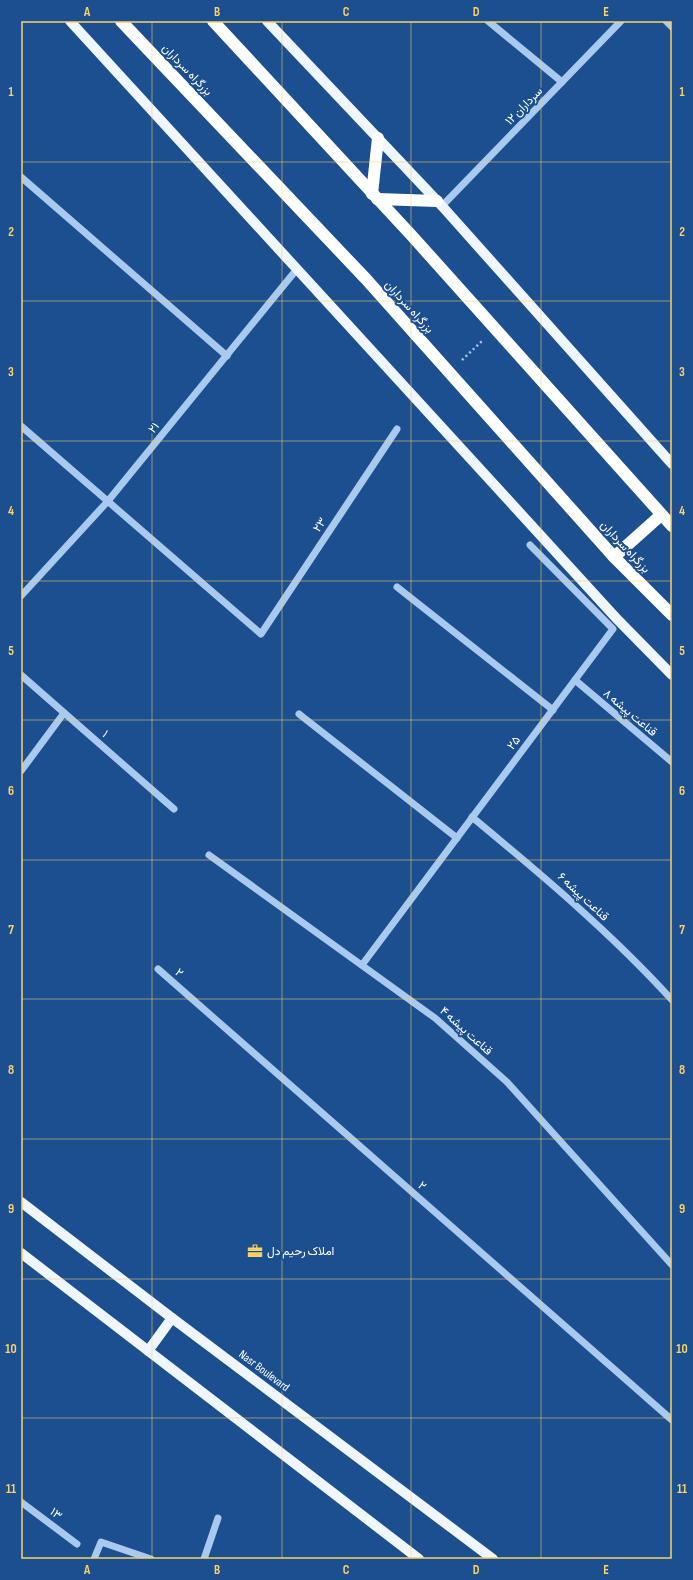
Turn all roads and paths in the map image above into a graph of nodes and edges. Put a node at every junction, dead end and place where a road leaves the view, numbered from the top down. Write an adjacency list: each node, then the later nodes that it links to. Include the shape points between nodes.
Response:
1 (70, 21): 14 (main road)
2 (121, 21): 17 (highway, بزرگراه سرداران, via 366,279)
3 (213, 21): 12 (highway)
4 (267, 21): 10 (main road)
5 (488, 21): 9 (street)
6 (621, 21): 9 (street, ۱۲ سرداران)
7 (666, 21): 8 (street)
8 (672, 27)
9 (562, 82): 13 (street, ۱۲ سرداران)
10 (378, 138): 12 (highway); 13 (main road)
11 (21, 177): 16 (street)
12 (374, 197): 13 (highway); 15 (highway)
13 (440, 204): 20 (main road)
14 (297, 269): 16 (street, ۲۱); 30 (main road, via 618,620)
15 (495, 329): 17 (path); 22 (highway)
16 (227, 356): 21 (street, ۲۱)
17 (449, 372): 25 (highway, بزرگراه سرداران)
18 (21, 426): 21 (street)
19 (397, 429): 21 (street, ۲۳, via 261,634)
20 (672, 464)
21 (108, 501): 27 (street, ۲۱)
22 (661, 515): 23 (highway); 25 (highway)
23 (672, 526)
24 (530, 544): 31 (street, ۲۵, via 613,629)
25 (614, 557): 28 (highway, بزرگراه سرداران)
26 (397, 587): 32 (street)
27 (21, 596)
28 (672, 615)
29 (21, 675): 33 (street, ۱)
30 (672, 675)
31 (575, 680): 32 (street, ۲۵); 35 (street, قناعت پیشه ۸)
32 (552, 710): 38 (street, ۲۵)
33 (64, 713): 36 (street); 37 (street, ۱)
34 (299, 714): 39 (street)
35 (672, 762)
36 (21, 771)
37 (174, 809)
38 (472, 817): 39 (street, ۲۵); 43 (street, قناعت پیشه ۶, via 560,889)
39 (457, 838): 41 (street, ۲۵)
40 (209, 855): 41 (street, قناعت پیشه ۴)
41 (362, 965): 46 (street, قناعت پیشه ۴, via 435,1018 507,1082)
42 (158, 969): 49 (street, ۲)
43 (672, 1000)
44 (21, 1202): 47 (main road, Nasr Boulevard)
45 (21, 1253): 48 (main road)
46 (672, 1265)
47 (172, 1318): 48 (main road); 57 (main road, Nasr Boulevard)
48 (148, 1351): 56 (main road)
49 (672, 1420)
50 (21, 1502): 52 (street, ۱۳)
51 (218, 1518): 55 (street)
52 (77, 1544)
53 (94, 1559): 54 (street, via 101,1542)
54 (151, 1559)
55 (204, 1559)
56 (419, 1559)
57 (493, 1559)

